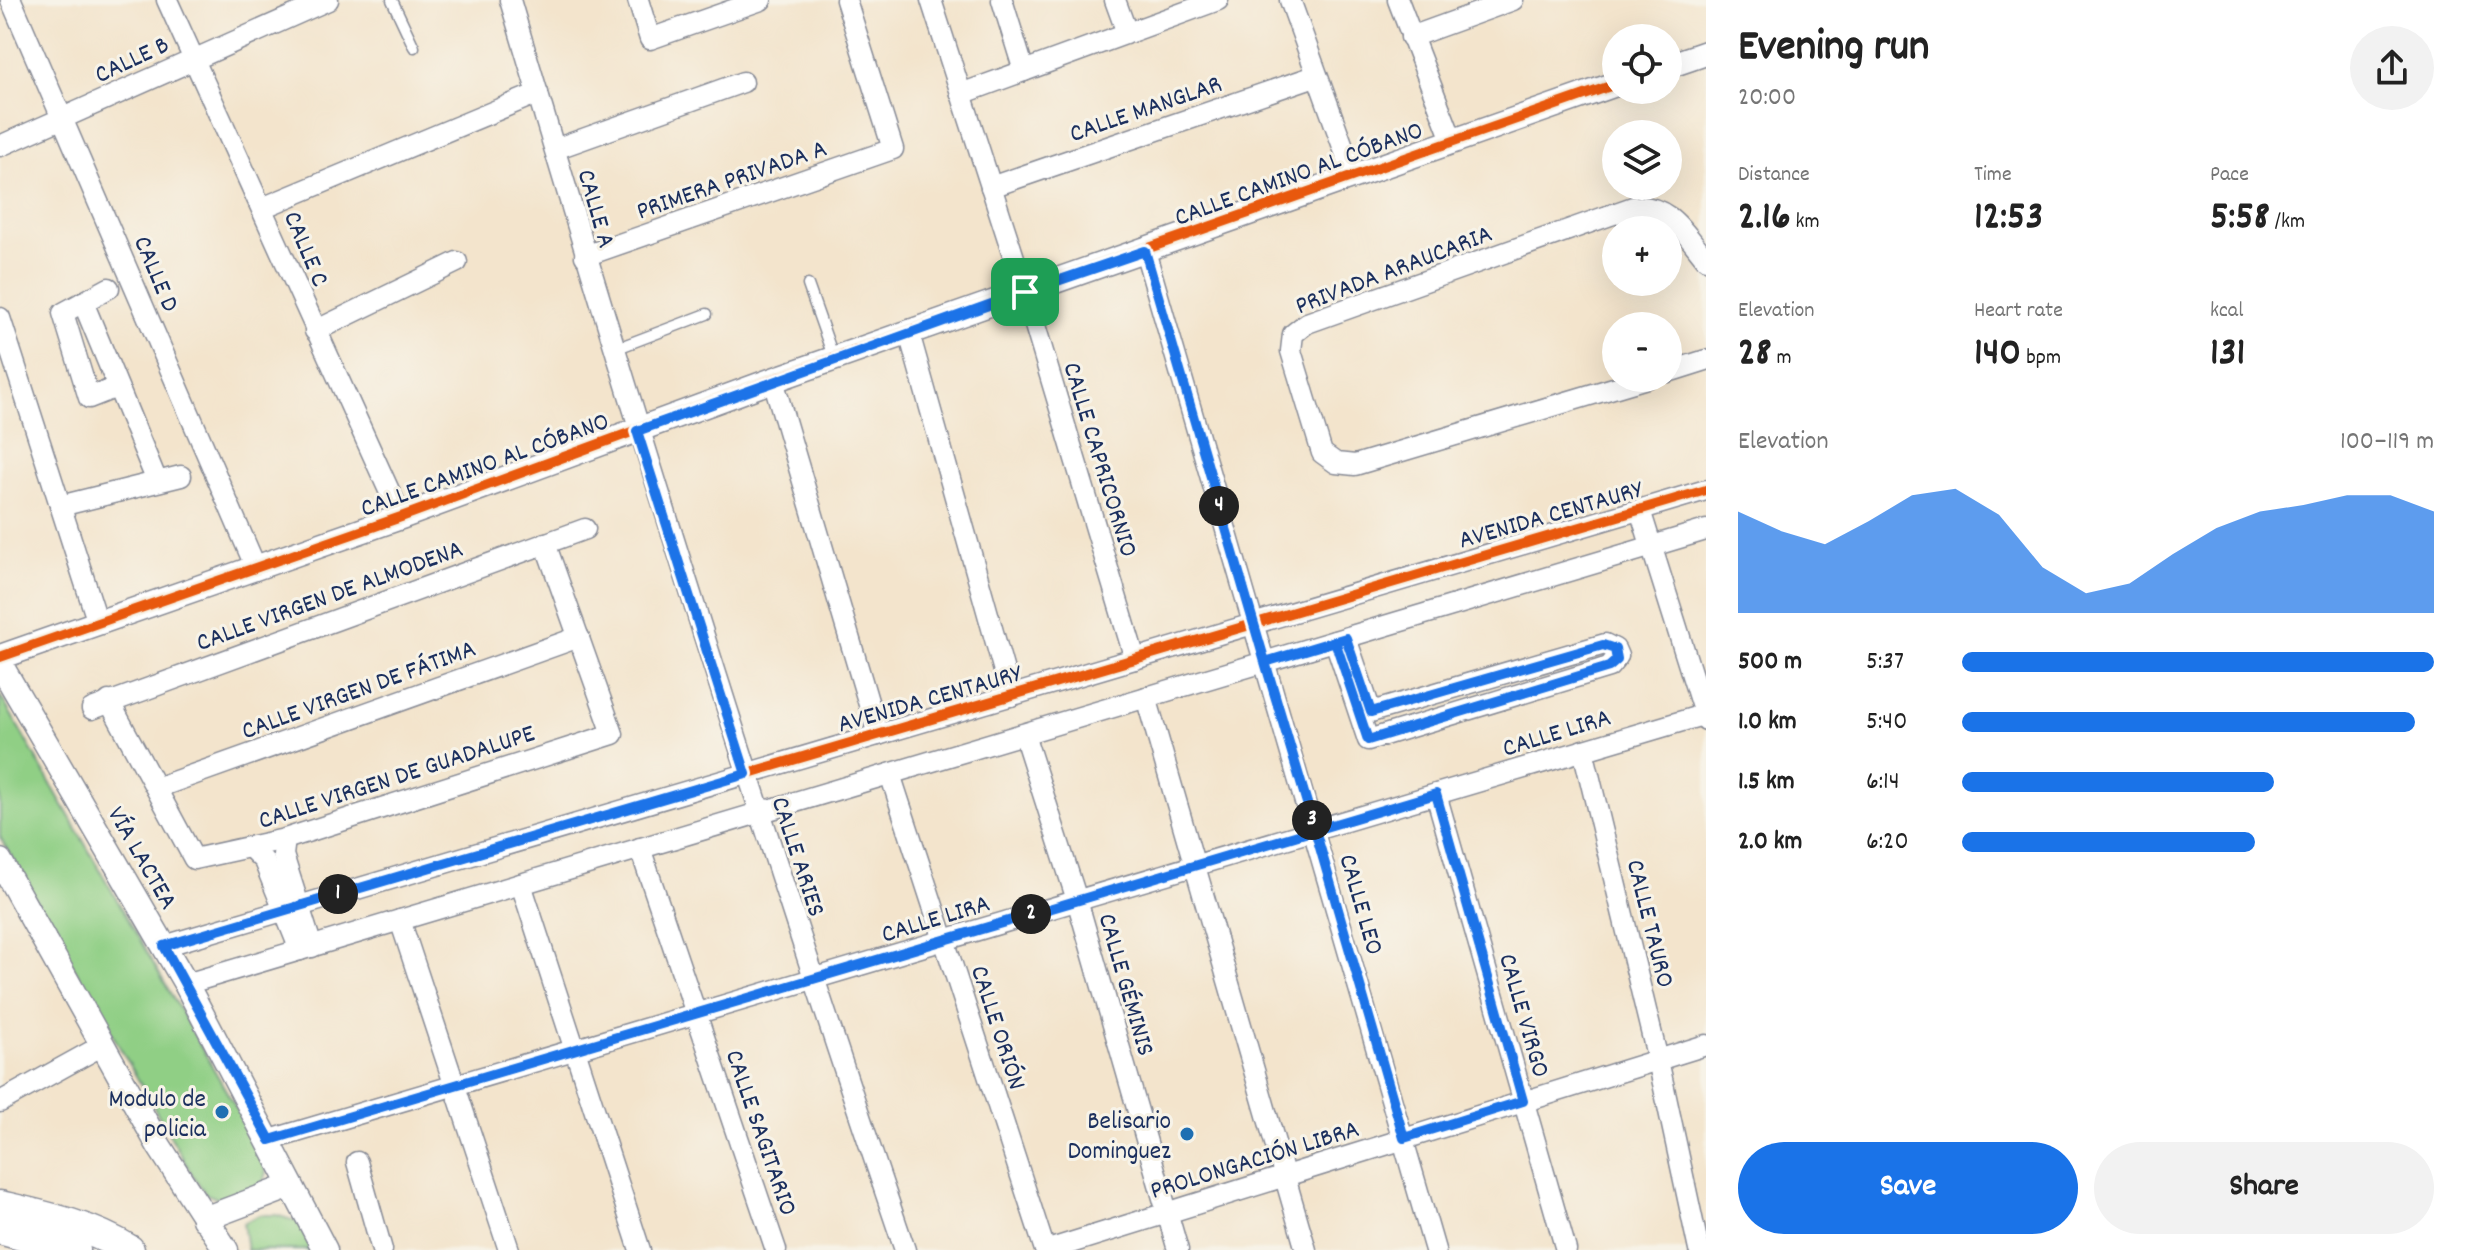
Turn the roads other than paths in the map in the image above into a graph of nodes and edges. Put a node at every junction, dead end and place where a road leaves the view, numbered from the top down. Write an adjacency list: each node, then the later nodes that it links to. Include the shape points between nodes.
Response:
1 (11, 0): 28 (street, CALLE D)
2 (167, 0): 20 (street, CALLE C)
3 (392, 0): 18 (lane)
4 (510, 0): 26 (street, CALLE A)
5 (638, 0): 6 (street, via 650,39)
6 (761, 0)
7 (846, 0): 36 (street, PRIMERA PRIVADA A, via 893,149)
8 (931, 0): 27 (street, CALLE CAPRICORNIO)
9 (1002, 0): 22 (street)
10 (1115, 0): 16 (street)
11 (1218, 0): 16 (street)
12 (1290, 0): 23 (street)
13 (1398, 0): 17 (street)
14 (1513, 0): 17 (street)
15 (319, 2): 20 (street, CALLE B)
16 (1127, 33): 22 (street)
17 (1411, 37): 29 (street)
18 (414, 47)
19 (1706, 53): 21 (street)
20 (193, 58): 28 (street, CALLE B); 34 (street, CALLE C)
21 (1682, 61)
22 (1024, 71): 27 (street)
23 (1315, 76): 32 (street); 33 (street, CALLE MANGLAR)
24 (743, 82): 31 (street)
25 (1602, 89): 29 (street, CALLE CAMINO AL CÓBANO)
26 (538, 93): 31 (street, CALLE A); 34 (street)
27 (961, 94): 33 (street, CALLE CAPRICORNIO)
28 (63, 118): 30 (street, CALLE B); 65 (street, CALLE D)
29 (1452, 140): 32 (street, CALLE CAMINO AL CÓBANO)
30 (0, 146)
31 (555, 149): 36 (street, CALLE A)
32 (1354, 177): 35 (street, CALLE CAMINO AL CÓBANO)
33 (991, 187): 41 (street, CALLE CAPRICORNIO)
34 (262, 208): 45 (street, CALLE C)
35 (1145, 251): 41 (street, CALLE CAMINO AL CÓBANO); 67 (street, CALLE LEO)
36 (585, 256): 47 (street, CALLE A)
37 (1706, 259): 53 (street, PRIVADA ARAUCARIA, via 1667,213 1651,205 1633,207 1307,323 1293,334 1291,351 1322,453 1336,463 1355,465)
38 (457, 262): 45 (street)
39 (808, 285): 48 (lane)
40 (109, 288): 42 (street)
41 (1025, 292): 46 (street, CALLE CAMINO AL CÓBANO); 71 (street, CALLE CAPRICORNIO)
42 (83, 302): 52 (street); 52 (street, via 63,313 89,398)
43 (707, 314): 47 (lane)
44 (0, 318): 58 (street)
45 (315, 331): 60 (street, CALLE C)
46 (909, 333): 48 (street, CALLE CAMINO AL CÓBANO); 74 (street)
47 (613, 350): 54 (street, CALLE A)
48 (834, 359): 51 (street, CALLE CAMINO AL CÓBANO)
49 (1706, 360): 50 (street)
50 (1682, 368)
51 (773, 380): 54 (street, CALLE CAMINO AL CÓBANO); 78 (street)
52 (117, 387): 56 (street)
53 (1602, 391)
54 (637, 431): 60 (street, CALLE CAMINO AL CÓBANO); 80 (street, CALLE ARIES)
55 (181, 476): 56 (street)
56 (156, 479): 58 (street)
57 (1706, 490): 59 (street, AVENIDA CENTAURY)
58 (60, 506): 66 (street)
59 (1640, 510): 64 (street); 67 (street, AVENIDA CENTAURY)
60 (401, 517): 65 (street, CALLE CAMINO AL CÓBANO)
61 (585, 529): 63 (street, CALLE VIRGEN DE ALMODENA)
62 (1706, 530): 64 (street)
63 (545, 543): 68 (street); 82 (street, CALLE VIRGEN DE ALMODENA, via 100,705)
64 (1652, 547): 69 (street); 76 (street)
65 (256, 568): 66 (street, CALLE CAMINO AL CÓBANO)
66 (98, 623): 70 (street, CALLE CAMINO AL CÓBANO)
67 (1254, 624): 71 (street, AVENIDA CENTAURY); 72 (street, CALLE LEO)
68 (579, 637): 82 (street, CALLE VIRGEN DE FÁTIMA); 86 (street, CALLE VIRGEN DE GUADALUPE, via 613,734)
69 (1340, 640): 69 (street, via 1368,740 1609,667 1618,656 1612,646 1603,645 1371,712); 72 (street)
70 (0, 657)
71 (1135, 659): 74 (street, AVENIDA CENTAURY)
72 (1265, 662): 75 (street); 85 (street, CALLE LEO)
73 (0, 664): 96 (street, VÍA LACTEA)
74 (1011, 696): 78 (street, AVENIDA CENTAURY)
75 (1146, 697): 77 (street); 90 (street)
76 (1706, 716): 79 (street, CALLE LIRA)
77 (1024, 734): 81 (street); 92 (street, CALLE GÉMINIS)
78 (878, 735): 80 (street, AVENIDA CENTAURY)
79 (1583, 750): 83 (street, CALLE LIRA); 104 (street, CALLE TAURO)
80 (746, 774): 84 (street, CALLE ARIES); 93 (street, AVENIDA CENTAURY)
81 (890, 774): 84 (street); 95 (street, CALLE ORIÓN)
82 (156, 788): 87 (street, CALLE VIRGEN DE GUADALUPE, via 194,859)
83 (1436, 794): 85 (street, CALLE LIRA); 106 (street, CALLE VIRGO)
84 (759, 813): 88 (street); 98 (street, CALLE ARIES)
85 (1315, 830): 90 (street, CALLE LIRA); 108 (street, CALLE LEO)
86 (285, 839): 87 (street, CALLE VIRGEN DE GUADALUPE); 93 (street)
87 (251, 848): 93 (street)
88 (640, 848): 91 (street); 100 (street, CALLE SAGITARIO)
89 (0, 861): 101 (street)
90 (1195, 867): 92 (street, CALLE LIRA); 111 (street)
91 (521, 884): 94 (street); 103 (street)
92 (1077, 900): 95 (street, CALLE LIRA); 114 (street, CALLE GÉMINIS)
93 (292, 908): 96 (street, AVENIDA CENTAURY); 97 (street)
94 (400, 920): 97 (street); 105 (street)
95 (945, 941): 98 (street, CALLE LIRA); 128 (street, CALLE ORIÓN)
96 (164, 946): 99 (street, VÍA LACTEA)
97 (306, 948): 99 (street)
98 (813, 981): 100 (street, CALLE LIRA); 127 (street, CALLE ARIES)
99 (186, 984): 109 (street, VÍA LACTEA)
100 (695, 1014): 103 (street, CALLE LIRA); 126 (street, CALLE SAGITARIO)
101 (103, 1045): 107 (street); 115 (street)
102 (1706, 1045): 104 (street, PROLONGACIÓN LIBRA)
103 (573, 1050): 105 (street, CALLE LIRA); 125 (street)
104 (1658, 1060): 106 (street, PROLONGACIÓN LIBRA); 133 (street, CALLE TAURO)
105 (453, 1086): 109 (street, CALLE LIRA); 124 (street)
106 (1523, 1101): 108 (street, PROLONGACIÓN LIBRA); 132 (street, CALLE VIRGO)
107 (0, 1102)
108 (1404, 1138): 111 (street, PROLONGACIÓN LIBRA); 131 (street, CALLE LEO)
109 (270, 1140): 112 (street, VÍA LACTEA)
110 (357, 1162): 123 (street)
111 (1284, 1176): 114 (street, PROLONGACIÓN LIBRA); 130 (street)
112 (291, 1186): 115 (street); 122 (street, VÍA LACTEA)
113 (0, 1206): 120 (main road, via 43,1216)
114 (1167, 1213): 128 (street, PROLONGACIÓN LIBRA); 129 (street, CALLE GÉMINIS)
115 (204, 1219): 121 (street)
116 (0, 1229): 119 (main road)
117 (0, 1248): 118 (main road)
118 (7, 1250)
119 (75, 1250)
120 (129, 1250)
121 (226, 1250)
122 (325, 1250)
123 (382, 1250)
124 (509, 1250)
125 (640, 1250)
126 (776, 1250)
127 (905, 1250)
128 (1046, 1250)
129 (1178, 1250)
130 (1306, 1250)
131 (1435, 1250)
132 (1566, 1250)
133 (1699, 1250)

